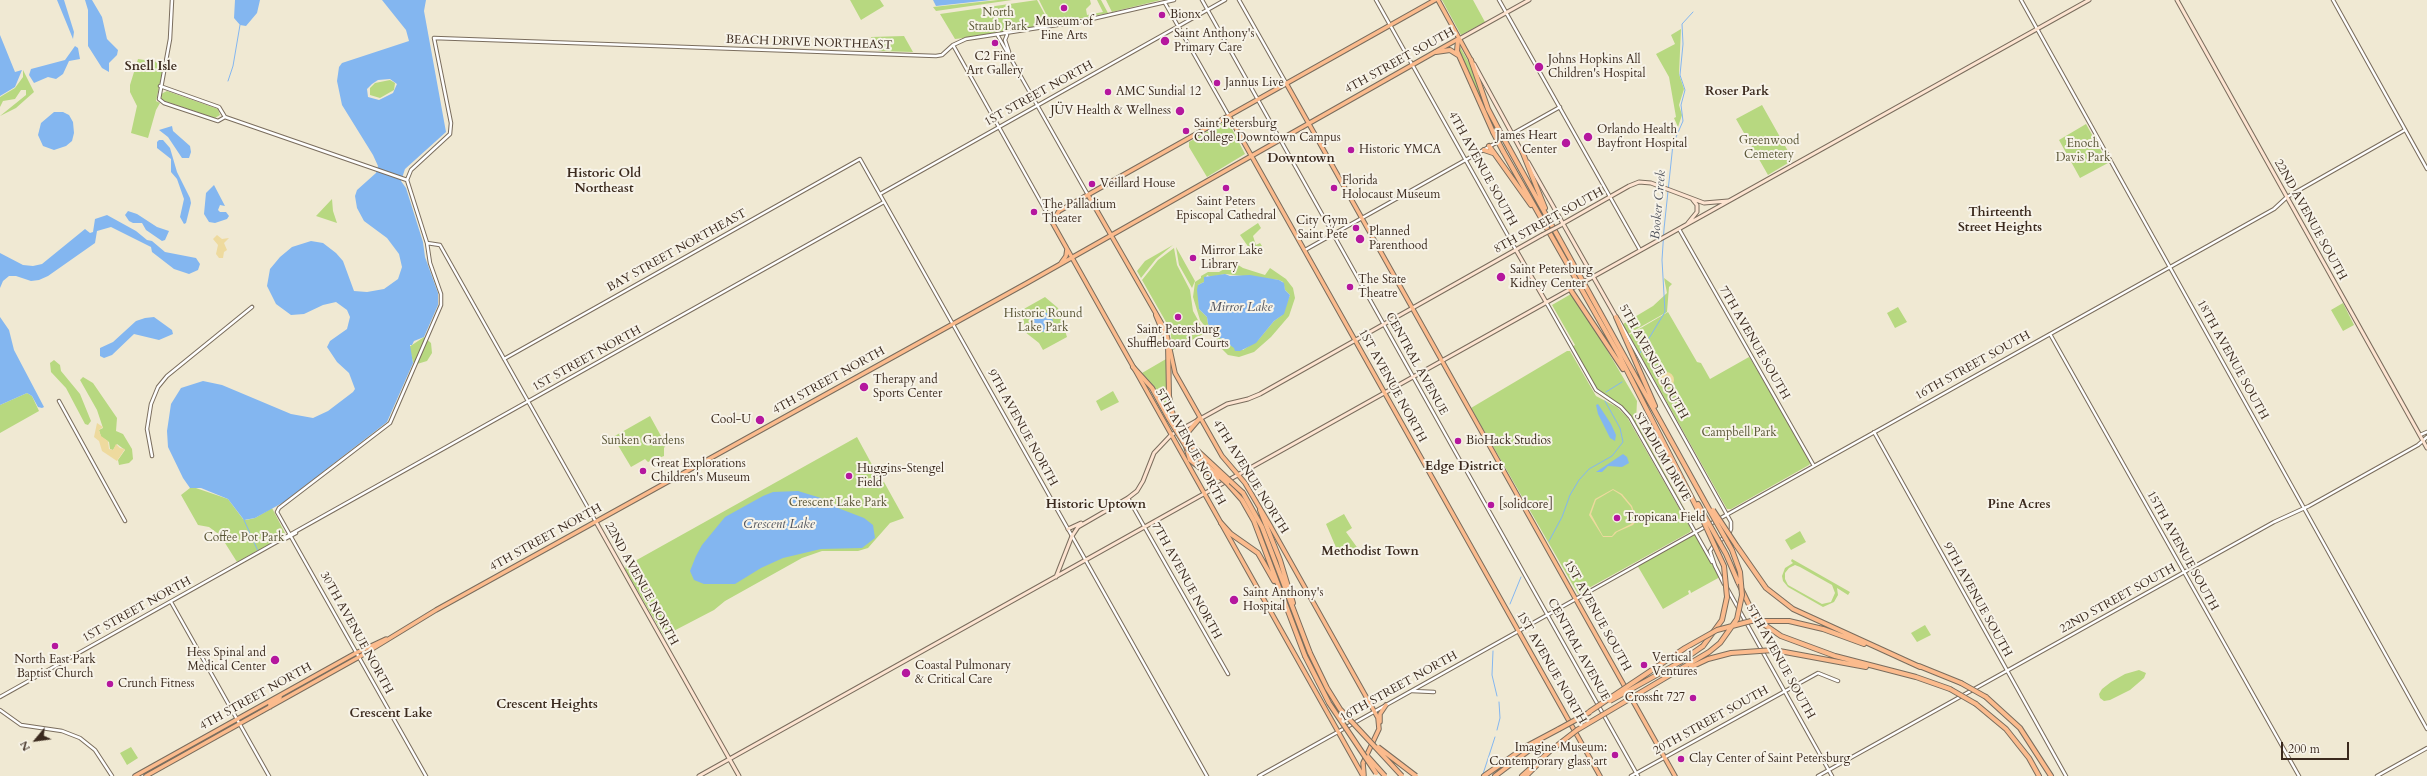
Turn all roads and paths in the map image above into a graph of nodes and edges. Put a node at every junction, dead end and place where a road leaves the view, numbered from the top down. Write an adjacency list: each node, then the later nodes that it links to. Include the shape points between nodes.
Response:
1 (172, 0): 30 (street, via 170,39)
2 (1174, 0): 14 (street, BEACH DRIVE NORTHEAST)
3 (1202, 0): 15 (street, CENTRAL AVENUE)
4 (1225, 0): 15 (street, 1ST STREET NORTH)
5 (1239, 0): 29 (street)
6 (1376, 0): 17 (street, 4TH AVENUE SOUTH)
7 (1436, 0): 17 (main road); 22 (main road, 5TH AVENUE SOUTH)
8 (1499, 0): 16 (street)
9 (1530, 0): 16 (main road, 4TH STREET SOUTH)
10 (2021, 0): 19 (street, 18TH AVENUE SOUTH)
11 (2089, 0): 19 (main road)
12 (2177, 0): 53 (main road, 22ND AVENUE SOUTH)
13 (2332, 0): 38 (street)
14 (1165, 3): 18 (street, 1ST AVENUE NORTH); 20 (street, BEACH DRIVE NORTHEAST, via 1106,17)
15 (1207, 10): 18 (street, 1ST STREET NORTH); 31 (street, CENTRAL AVENUE)
16 (1506, 13): 22 (main road, 4TH STREET SOUTH); 33 (street)
17 (1390, 25): 28 (street, 4TH AVENUE SOUTH); 29 (main road)
18 (1178, 26): 32 (street, 1ST STREET NORTH); 34 (street, 1ST AVENUE NORTH)
19 (2037, 29): 55 (main road); 72 (street, 18TH AVENUE SOUTH)
20 (1008, 34): 21 (street, BEACH DRIVE NORTHEAST); 26 (street, via 1005,43)
21 (997, 36): 23 (street, BEACH DRIVE NORTHEAST, via 966,39); 26 (street)
22 (1459, 39): 24 (main road, 4TH STREET SOUTH); 25 (highway, via 1456,48); 27 (main road, 5TH AVENUE SOUTH)
23 (953, 45): 37 (street, 5TH AVENUE NORTH); 49 (street, BEACH DRIVE NORTHEAST, via 939,56 919,56 434,38 451,123 450,134 411,170)
24 (1436, 52): 25 (highway, via 1450,50); 28 (main road, 4TH STREET SOUTH)
25 (1459, 57): 61 (highway, bridge, via 1493,132)
26 (1011, 58): 32 (street, 4TH AVENUE NORTH)
27 (1471, 60): 39 (main road, 5TH AVENUE SOUTH); 60 (highway, bridge, via 1498,130)
28 (1413, 65): 36 (main road, 4TH STREET SOUTH); 47 (street, 4TH AVENUE SOUTH)
29 (1286, 83): 31 (main road); 36 (main road, 1ST AVENUE SOUTH)
30 (160, 86): 35 (street, via 216,105 221,108); 35 (street, via 159,97 164,103 218,121)
31 (1258, 100): 34 (main road); 40 (street, CENTRAL AVENUE)
32 (1037, 105): 37 (street, 1ST STREET NORTH); 51 (street, 4TH AVENUE NORTH)
33 (1560, 107): 39 (street); 52 (street)
34 (1229, 116): 45 (main road, 1ST AVENUE NORTH); 51 (main road)
35 (225, 117): 49 (street)
36 (1309, 124): 40 (main road, 4TH STREET SOUTH); 57 (main road, 1ST AVENUE SOUTH)
37 (999, 127): 50 (street, 1ST STREET NORTH); 58 (street, 5TH AVENUE NORTH)
38 (2405, 130): 48 (street); 53 (street, 16TH STREET SOUTH)
39 (1513, 133): 41 (street); 43 (main road, 5TH AVENUE SOUTH)
40 (1280, 140): 45 (main road, 4TH STREET NORTH); 63 (street, CENTRAL AVENUE)
41 (1490, 146): 42 (street); 44 (highway)
42 (1484, 150): 44 (highway); 47 (street)
43 (1522, 151): 59 (main road, 5TH AVENUE SOUTH); 60 (highway)
44 (1495, 154): 61 (highway)
45 (1251, 156): 64 (main road, 4TH STREET NORTH); 67 (main road, 1ST AVENUE NORTH)
46 (860, 159): 50 (street, 9TH AVENUE NORTH); 85 (street, BAY STREET NORTHEAST)
47 (1466, 160): 57 (street); 68 (street, 4TH AVENUE SOUTH)
48 (2427, 169)
49 (407, 180): 65 (street)
50 (880, 194): 56 (street, 9TH AVENUE NORTH)
51 (1088, 195): 58 (main road, via 1059,211); 64 (main road, 4TH AVENUE NORTH)
52 (1610, 197): 54 (main road, 8TH STREET SOUTH, via 1629,186 1647,182); 59 (main road, 8TH STREET SOUTH); 69 (street)
53 (2287, 197): 72 (street, 16TH STREET SOUTH, via 2274,209); 99 (main road, 22ND AVENUE SOUTH)
54 (1692, 199): 55 (main road, 8TH STREET SOUTH, via 1709,204); 62 (main road, via 1697,205 1697,214)
55 (1731, 200): 62 (main road)
56 (884, 202): 80 (street, 9TH AVENUE NORTH); 92 (street, 1ST STREET NORTH)
57 (1362, 218): 63 (street); 77 (main road, 1ST AVENUE SOUTH)
58 (1052, 222): 66 (main road, 5TH AVENUE NORTH)
59 (1562, 224): 68 (main road, 8TH STREET SOUTH, bridge); 73 (main road, 5TH AVENUE SOUTH)
60 (1552, 225): 93 (highway)
61 (1547, 228): 89 (highway)
62 (1680, 229): 69 (main road); 105 (street, 7TH AVENUE SOUTH)
63 (1333, 234): 67 (street); 81 (street, CENTRAL AVENUE)
64 (1111, 235): 70 (main road, 4TH STREET NORTH); 78 (main road, 4TH AVENUE NORTH)
65 (427, 244): 85 (street, 22ND AVENUE NORTH, via 440,246); 124 (street, via 428,256 442,299 392,419 386,427 279,508 277,512)
66 (1065, 244): 70 (main road, 5TH AVENUE NORTH); 71 (main road, via 1066,256)
67 (1304, 250): 83 (main road, 1ST AVENUE NORTH)
68 (1516, 250): 75 (main road, 4TH AVENUE SOUTH); 77 (main road, 8TH STREET SOUTH)
69 (1640, 250): 73 (main road)
70 (1072, 257): 71 (main road, 4TH STREET NORTH); 87 (main road, 5TH AVENUE NORTH)
71 (1058, 265): 80 (main road, 4TH STREET NORTH)
72 (2169, 267): 82 (street, 16TH STREET SOUTH); 112 (street, 18TH AVENUE SOUTH)
73 (1593, 277): 74 (main road, bridge); 79 (main road, 5TH AVENUE SOUTH)
74 (1572, 288): 75 (main road); 89 (highway)
75 (1546, 302): 84 (street, 4TH AVENUE SOUTH); 86 (main road)
76 (251, 306): 103 (street, via 162,381 154,393 147,429)
77 (1412, 308): 81 (main road, 8TH STREET SOUTH); 86 (main road, 1ST AVENUE SOUTH)
78 (1156, 315): 94 (highway, via 1168,344); 95 (main road, 4TH AVENUE NORTH, via 1170,339 1174,369)
79 (1616, 317): 93 (highway); 115 (street, 5TH AVENUE SOUTH)
80 (953, 324): 118 (main road, 4TH STREET NORTH); 122 (street, 9TH AVENUE NORTH)
81 (1384, 324): 83 (main road, 8TH STREET SOUTH); 88 (street, CENTRAL AVENUE)
82 (2050, 334): 96 (street, 16TH STREET SOUTH); 128 (street, 15TH AVENUE SOUTH)
83 (1355, 340): 90 (main road, 1ST AVENUE NORTH); 95 (main road, 8TH STREET SOUTH, via 1255,396 1227,404)
84 (1571, 348): 123 (street, STADIUM DRIVE, via 1596,390 1630,417)
85 (504, 359): 92 (street, 22ND AVENUE NORTH)
86 (1442, 360): 88 (main road); 130 (main road, 1ST AVENUE SOUTH)
87 (1133, 367): 94 (highway, via 1152,388); 98 (main road, 5TH AVENUE NORTH)
88 (1413, 377): 90 (main road); 104 (street, CENTRAL AVENUE)
89 (1632, 383): 116 (highway)
90 (1384, 393): 107 (main road); 135 (main road, 1ST AVENUE NORTH)
91 (59, 402): 117 (street)
92 (528, 402): 118 (street, 22ND AVENUE NORTH); 124 (street, 1ST STREET NORTH)
93 (1658, 414): 114 (highway)
94 (1171, 417): 108 (highway, bridge, via 1187,448); 110 (highway, bridge, via 1192,446)
95 (1200, 419): 98 (main road, 8TH STREET SOUTH); 107 (main road, 4TH AVENUE NORTH, via 1222,456); 108 (highway, bridge, via 1188,432 1185,443 1190,460)
96 (1874, 432): 105 (street, 16TH STREET SOUTH); 141 (street, 9TH AVENUE SOUTH)
97 (2427, 432): 99 (street)
98 (1171, 435): 109 (main road, 5TH AVENUE NORTH); 111 (main road, 8TH STREET SOUTH, via 1157,448 1142,484)
99 (2420, 435): 101 (main road, 22ND AVENUE SOUTH)
100 (2427, 437): 101 (street, 22ND STREET SOUTH)
101 (2423, 441): 102 (main road, 22ND AVENUE SOUTH); 112 (street, 22ND STREET SOUTH)
102 (2427, 448)
103 (152, 456)
104 (1462, 464): 106 (street, via 1467,466); 106 (street, via 1461,469)
105 (1814, 466): 115 (street, 16TH STREET SOUTH)
106 (1466, 470): 133 (street, CENTRAL AVENUE)
107 (1238, 475): 109 (main road); 113 (main road, 4TH AVENUE NORTH)
108 (1227, 483): 110 (highway)
109 (1205, 494): 120 (main road, 5TH AVENUE NORTH); 121 (main road)
110 (1241, 494): 131 (highway, via 1257,527); 134 (highway, via 1258,520)
111 (1128, 498): 119 (main road, 8TH STREET SOUTH); 121 (street, 7TH AVENUE NORTH)
112 (2304, 508): 128 (street, 22ND STREET SOUTH); 161 (street, 18TH AVENUE SOUTH)
113 (1260, 510): 134 (highway, via 1280,560); 155 (main road, 4TH AVENUE NORTH)
114 (1712, 510): 139 (highway, bridge, via 1766,588 1793,609); 147 (highway, bridge, via 1740,572 1742,595 1737,619 1709,652)
115 (1727, 514): 123 (street, 16TH STREET SOUTH); 127 (street, 5TH AVENUE SOUTH, via 1731,524 1730,531 1711,549)
116 (1702, 515): 143 (highway, bridge, via 1726,554 1753,613 1762,623 1781,636 1835,656); 156 (highway, bridge, via 1726,576 1727,599 1717,628 1703,646 1680,662)
117 (125, 521)
118 (596, 522): 136 (main road, 4TH STREET NORTH); 170 (main road, 22ND AVENUE NORTH)
119 (1083, 523): 122 (main road); 125 (main road)
120 (1221, 523): 131 (highway, via 1262,557); 162 (main road, 5TH AVENUE NORTH)
121 (1145, 527): 126 (main road); 142 (street, 7TH AVENUE NORTH)
122 (1068, 529): 125 (street, 9TH AVENUE NORTH)
123 (1694, 532): 127 (street, STADIUM DRIVE); 130 (street, 16TH STREET SOUTH)
124 (290, 535): 132 (street, 1ST STREET NORTH); 137 (street, 30TH AVENUE NORTH)
125 (1072, 536): 126 (street, 9TH AVENUE NORTH); 129 (main road)
126 (1086, 560): 129 (main road); 183 (street, 9TH AVENUE NORTH)
127 (1715, 566): 148 (street, 5TH AVENUE SOUTH)
128 (2184, 572): 141 (street, 22ND STREET SOUTH); 201 (street, 15TH AVENUE SOUTH)
129 (1055, 578): 170 (main road)
130 (1576, 598): 133 (street, 16TH STREET SOUTH); 169 (main road, 1ST AVENUE SOUTH)
131 (1284, 600): 165 (highway, bridge, via 1305,656 1329,703)
132 (171, 602): 151 (street, 1ST STREET NORTH); 157 (street)
133 (1547, 614): 135 (street, 16TH STREET NORTH); 175 (street, CENTRAL AVENUE)
134 (1300, 624): 164 (highway, bridge, via 1310,653 1336,703)
135 (1519, 630): 146 (street, 16TH STREET NORTH); 193 (main road, 1ST AVENUE NORTH)
136 (387, 638): 137 (main road, 4TH STREET NORTH); 138 (main road, 4TH STREET NORTH)
137 (356, 653): 138 (street, 30TH AVENUE NORTH); 140 (main road, 4TH STREET NORTH)
138 (359, 657): 145 (main road, 4TH STREET NORTH); 180 (street, 30TH AVENUE NORTH)
139 (1920, 667): 156 (highway, bridge, via 1823,629 1790,621 1751,621 1717,630 1684,648); 199 (highway, bridge, via 1961,682 1986,697 2020,728)
140 (327, 669): 145 (main road); 150 (main road, 4TH STREET NORTH)
141 (2007, 672): 172 (street, 22ND STREET SOUTH); 200 (street, 9TH AVENUE SOUTH)
142 (1228, 674)
143 (1916, 677): 147 (highway, bridge, via 1774,650 1742,651 1708,659); 198 (highway, bridge, via 1950,689 1976,704 2006,728)
144 (1838, 681): 148 (street, 20TH STREET SOUTH, via 1819,673)
145 (314, 682): 153 (main road, 4TH STREET NORTH)
146 (1410, 691): 149 (street); 152 (street, 16TH STREET NORTH)
147 (1645, 691): 167 (highway, bridge, via 1577,730)
148 (1784, 691): 169 (street, 20TH STREET SOUTH); 172 (street, 5TH AVENUE SOUTH)
149 (1434, 692)
150 (282, 694): 153 (main road, via 270,704); 157 (main road, 4TH STREET NORTH)
151 (0, 698)
152 (1386, 705): 155 (street, 16TH STREET NORTH); 159 (main road, via 1380,714)
153 (270, 707): 158 (main road, 4TH STREET NORTH)
154 (0, 710): 176 (street, via 21,725 62,731 80,738 95,750)
155 (1374, 711): 159 (main road, 4TH AVENUE NORTH, via 1379,721); 162 (street, 16TH STREET NORTH)
156 (1589, 712): 160 (highway, bridge)
157 (237, 719): 158 (street); 163 (main road, 4TH STREET NORTH)
158 (240, 724): 168 (main road, 4TH STREET NORTH); 179 (street)
159 (1379, 729): 185 (main road, via 1363,764)
160 (1559, 729): 189 (highway, via 1527,746); 190 (highway)
161 (2427, 729)
162 (1339, 731): 184 (street, 16TH STREET NORTH); 185 (main road, 5TH AVENUE NORTH)
163 (207, 736): 168 (main road); 171 (main road, 4TH STREET NORTH)
164 (1368, 740): 187 (highway, bridge); 188 (highway, bridge)
165 (1356, 743): 174 (highway, bridge); 186 (highway, bridge)
166 (2427, 748): 202 (street)
167 (1550, 751): 191 (highway); 192 (highway)
168 (179, 757): 173 (main road, 4TH STREET NORTH)
169 (1664, 757): 175 (street, 20TH STREET SOUTH); 195 (main road, 1ST AVENUE SOUTH)
170 (729, 759): 181 (main road); 182 (main road, 22ND AVENUE NORTH)
171 (165, 760): 173 (main road, via 150,770); 177 (main road, 4TH STREET NORTH)
172 (1829, 770): 196 (street, 22ND STREET SOUTH); 197 (street, 5TH AVENUE SOUTH)
173 (150, 774): 178 (main road, 4TH STREET NORTH)
174 (1377, 774)
175 (1637, 775): 194 (street, 20TH STREET SOUTH)
176 (112, 776)
177 (136, 776)
178 (146, 776)
179 (269, 776)
180 (426, 776)
181 (699, 776)
182 (738, 776)
183 (1206, 776)
184 (1259, 776)
185 (1364, 776)
186 (1385, 776)
187 (1402, 776)
188 (1416, 776)
189 (1484, 776)
190 (1496, 776)
191 (1522, 776)
192 (1526, 776)
193 (1600, 776)
194 (1631, 776)
195 (1675, 776)
196 (1818, 776)
197 (1832, 776)
198 (2039, 776)
199 (2051, 776)
200 (2066, 776)
201 (2299, 776)
202 (2377, 776)

